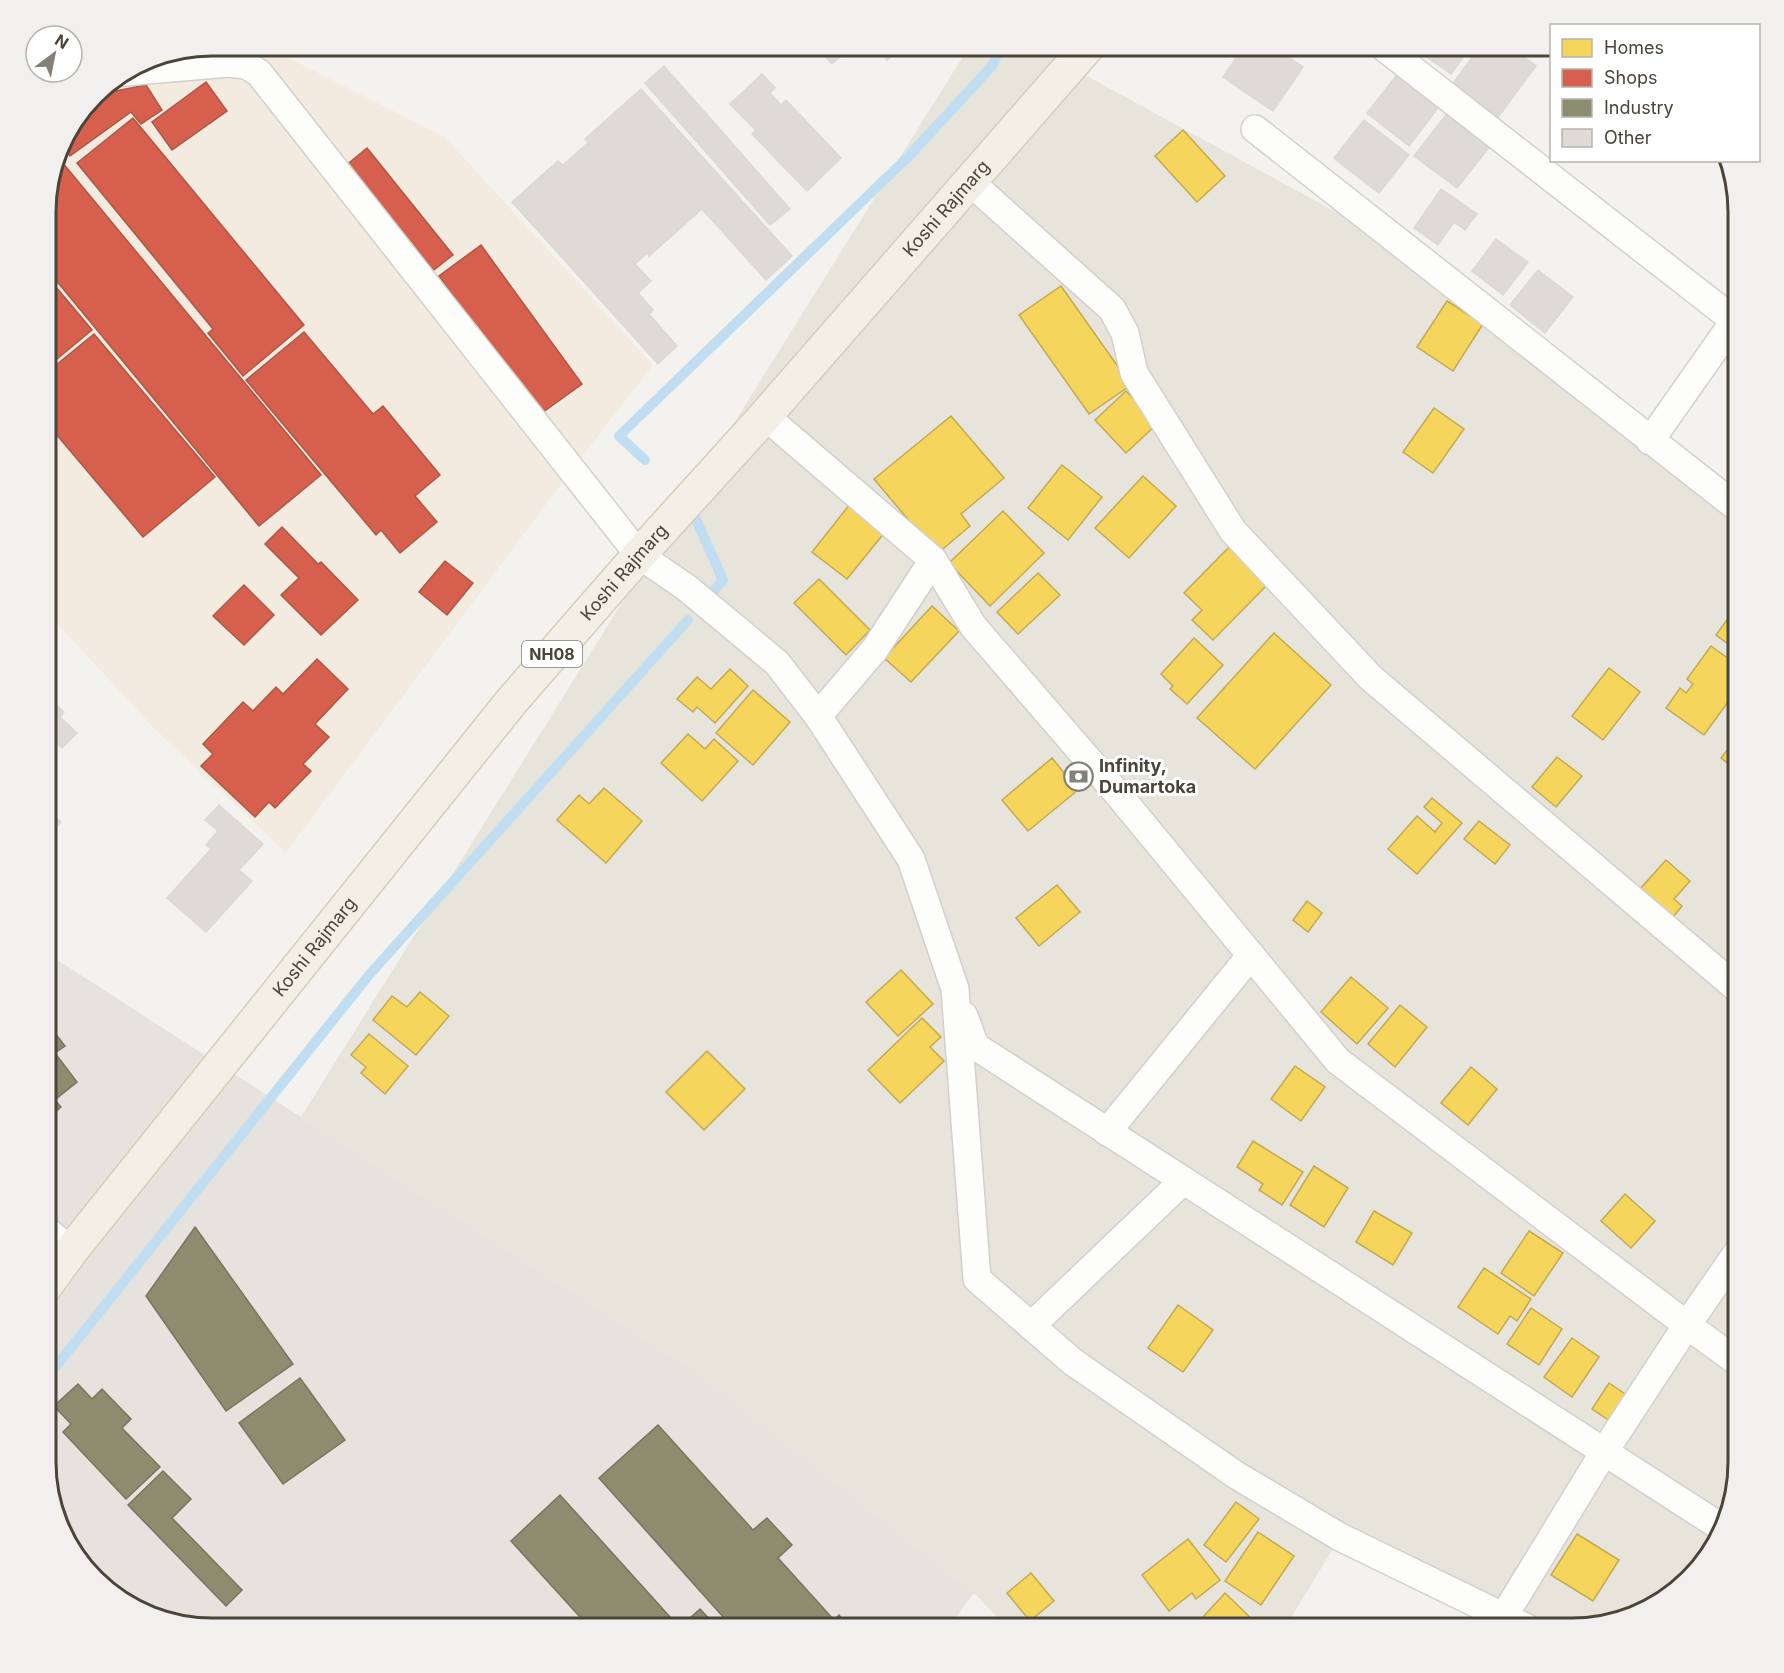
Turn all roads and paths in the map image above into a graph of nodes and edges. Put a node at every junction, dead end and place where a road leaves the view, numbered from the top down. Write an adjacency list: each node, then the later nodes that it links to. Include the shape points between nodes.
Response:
1 (212, 56): 5 (street)
2 (227, 56): 13 (street, via 259,73)
3 (1079, 56): 7 (main road, Koshi Rajmarg / NH08)
4 (1395, 56): 8 (street)
5 (153, 67)
6 (1255, 129): 11 (street)
7 (969, 181): 10 (main road, Koshi Rajmarg / NH08); 17 (street, via 1112,309 1125,333 1134,373 1233,531 1371,678)
8 (1728, 315)
9 (1728, 334): 11 (street)
10 (765, 416): 13 (main road, Koshi Rajmarg / NH08); 14 (street)
11 (1650, 441): 12 (street)
12 (1728, 501)
13 (639, 555): 15 (street, via 687,588 777,663); 22 (main road, Koshi Rajmarg / NH08, via 511,702)
14 (933, 560): 15 (street, via 875,649); 16 (street, via 973,626)
15 (818, 716): 18 (street, via 911,859)
16 (1251, 955): 19 (street); 25 (street, via 1338,1062)
17 (1728, 981)
18 (955, 989): 19 (street, via 975,1046); 26 (street, via 977,1279)
19 (1107, 1132): 20 (street)
20 (1183, 1181): 26 (street); 28 (street)
21 (56, 1238): 22 (street)
22 (71, 1251): 24 (main road, Koshi Rajmarg / NH08)
23 (1728, 1266): 25 (street)
24 (56, 1272)
25 (1687, 1325): 27 (street); 28 (street)
26 (1031, 1326): 30 (street, via 1073,1362 1236,1475 1340,1537)
27 (1728, 1355)
28 (1604, 1452): 29 (street); 31 (street)
29 (1716, 1524)
30 (1507, 1618)
31 (1517, 1618)

